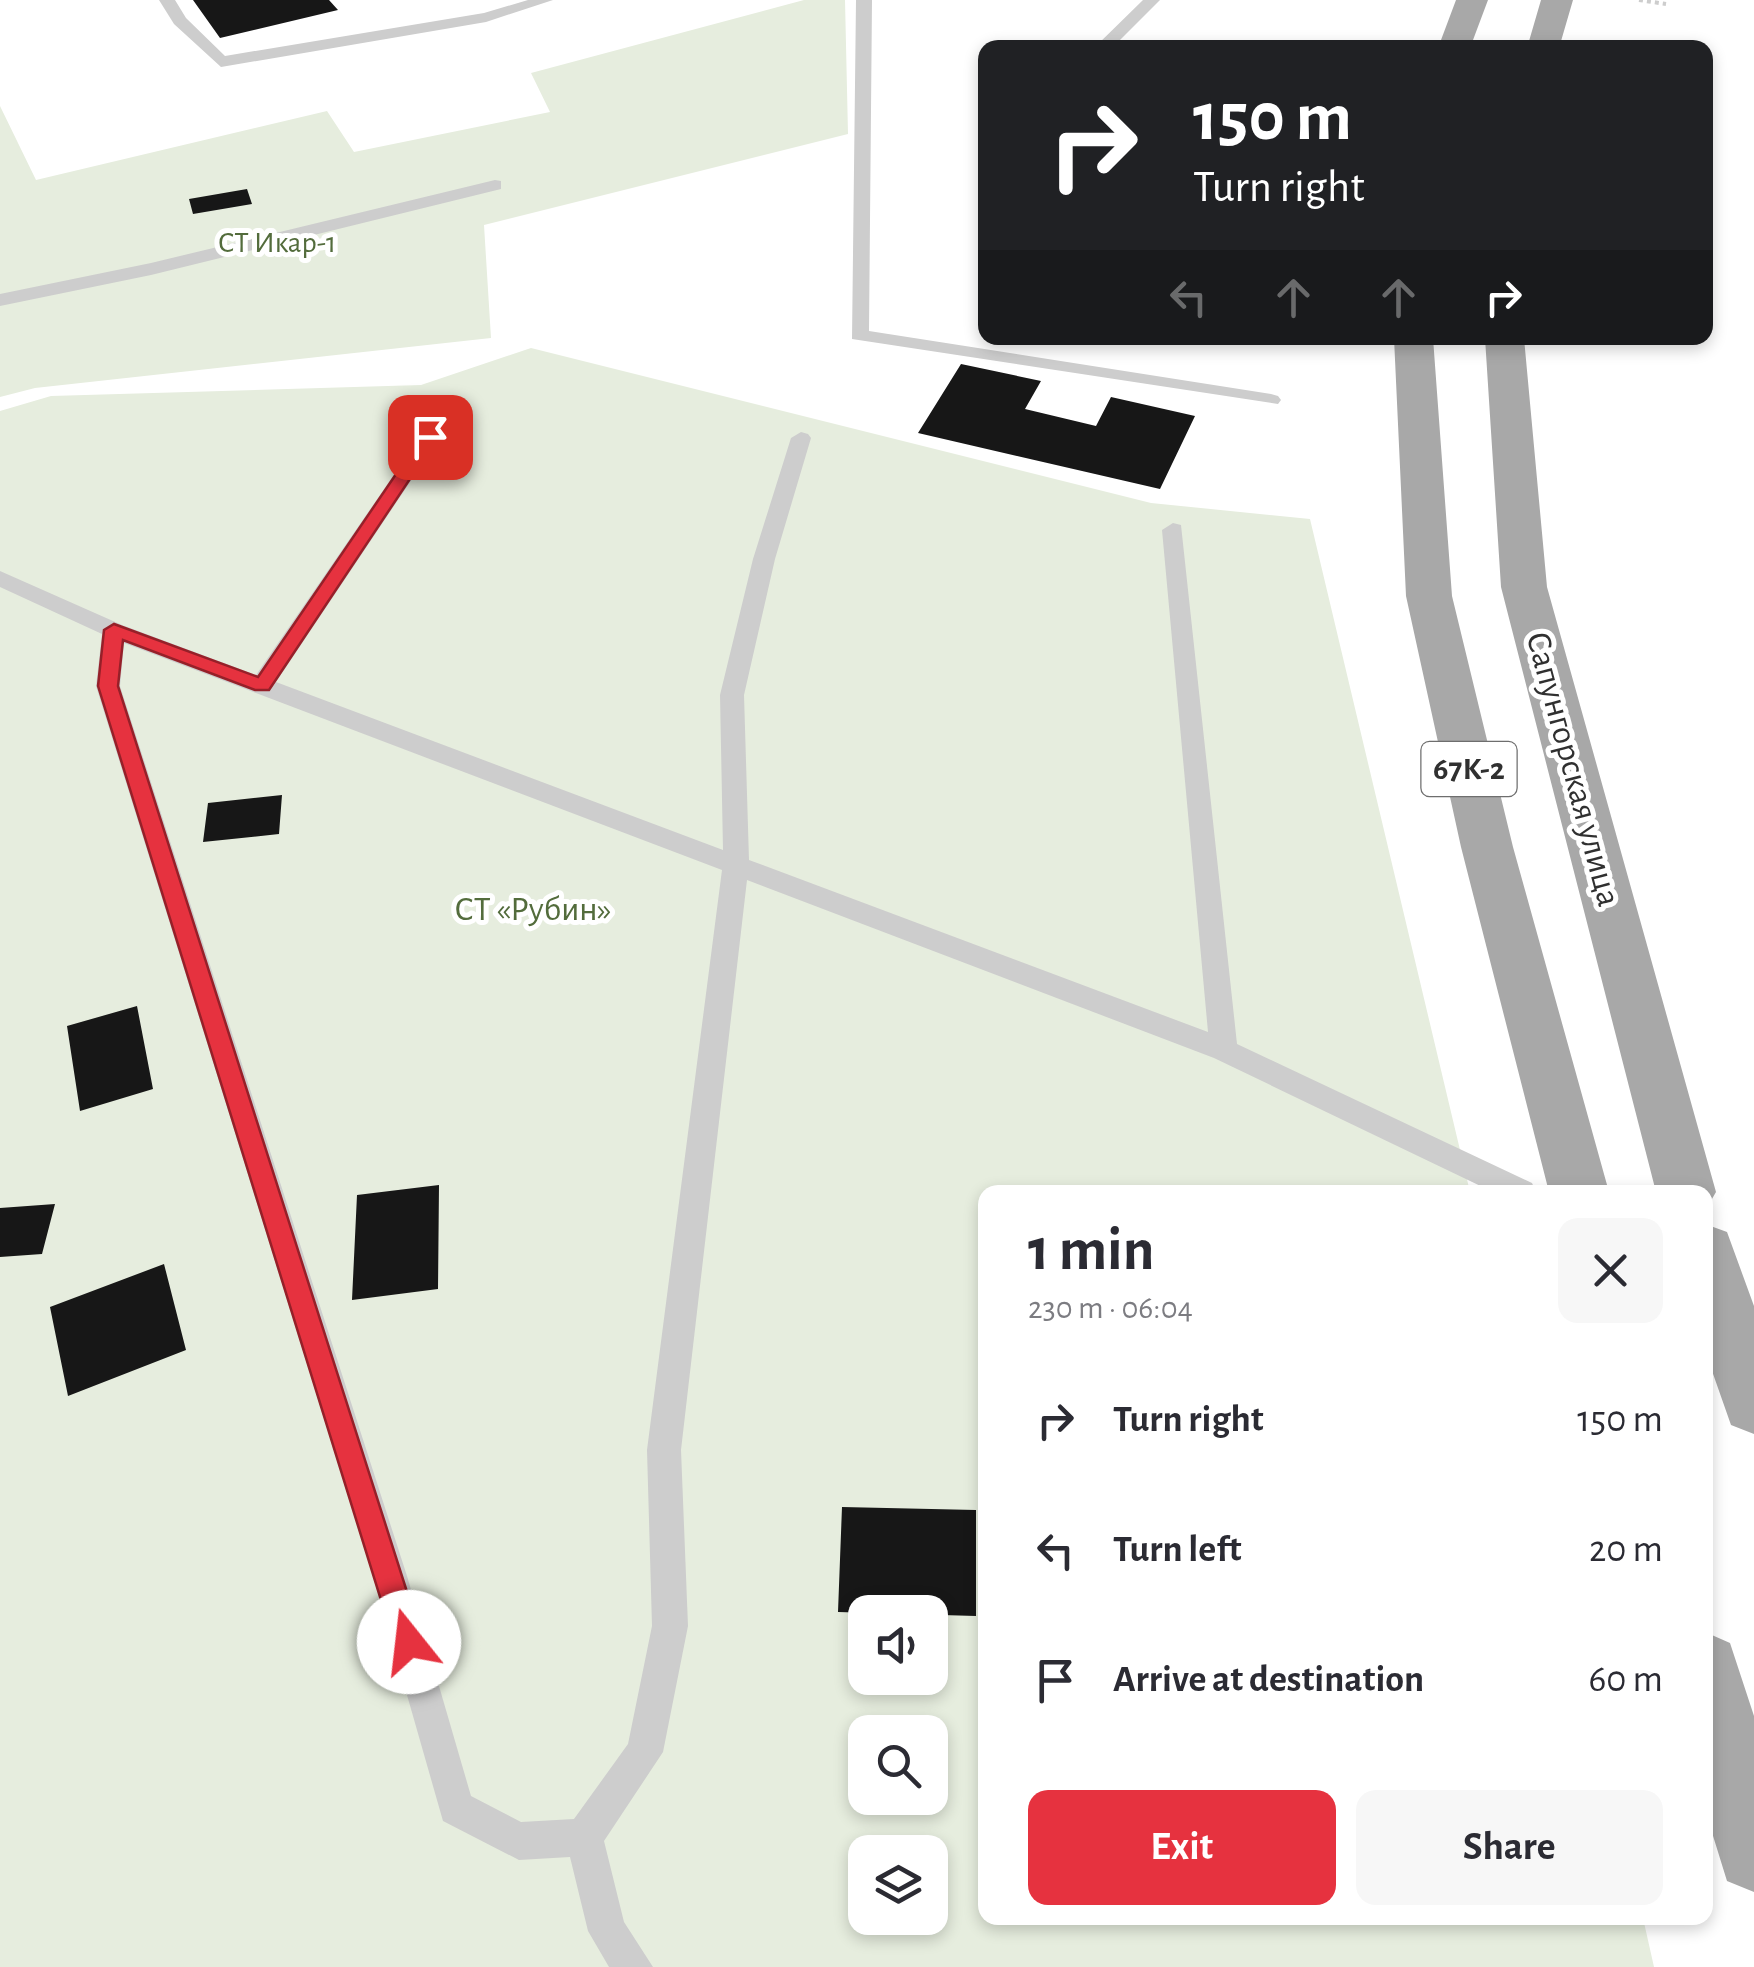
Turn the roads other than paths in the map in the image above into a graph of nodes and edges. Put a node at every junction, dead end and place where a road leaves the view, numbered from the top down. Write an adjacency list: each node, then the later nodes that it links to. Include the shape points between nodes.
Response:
1 (166, 0): 2 (lane, via 222,62 486,17)
2 (545, 0)
3 (864, 0): 14 (lane, via 859,335)
4 (1152, 0): 7 (lane)
5 (1472, 0): 8 (main road)
6 (1557, 0): 9 (main road)
7 (1110, 40)
8 (1457, 40)
9 (1545, 40)
10 (494, 185): 11 (lane)
11 (0, 300)
12 (1413, 345): 24 (main road, 67К-2, via 1429,596)
13 (1505, 345): 25 (main road, Сапунгорская улица / 67К-2, via 1524,587)
14 (1271, 400)
15 (451, 406): 20 (lane)
16 (802, 438): 21 (lane, via 732,695)
17 (1173, 530): 22 (lane)
18 (0, 578): 19 (lane)
19 (114, 630): 20 (lane); 29 (lane, via 108,686 390,1576 456,1808 519,1841)
20 (262, 686): 21 (lane)
21 (736, 863): 22 (lane); 29 (lane, via 664,1450 670,1626 645,1752)
22 (1224, 1050): 23 (lane)
23 (1507, 1185)
24 (1577, 1185)
25 (1684, 1185)
26 (1713, 1276): 27 (main road)
27 (1754, 1404)
28 (1713, 1698): 30 (main road)
29 (584, 1837): 31 (lane, via 607,1931)
30 (1754, 1854)
31 (633, 1967)

